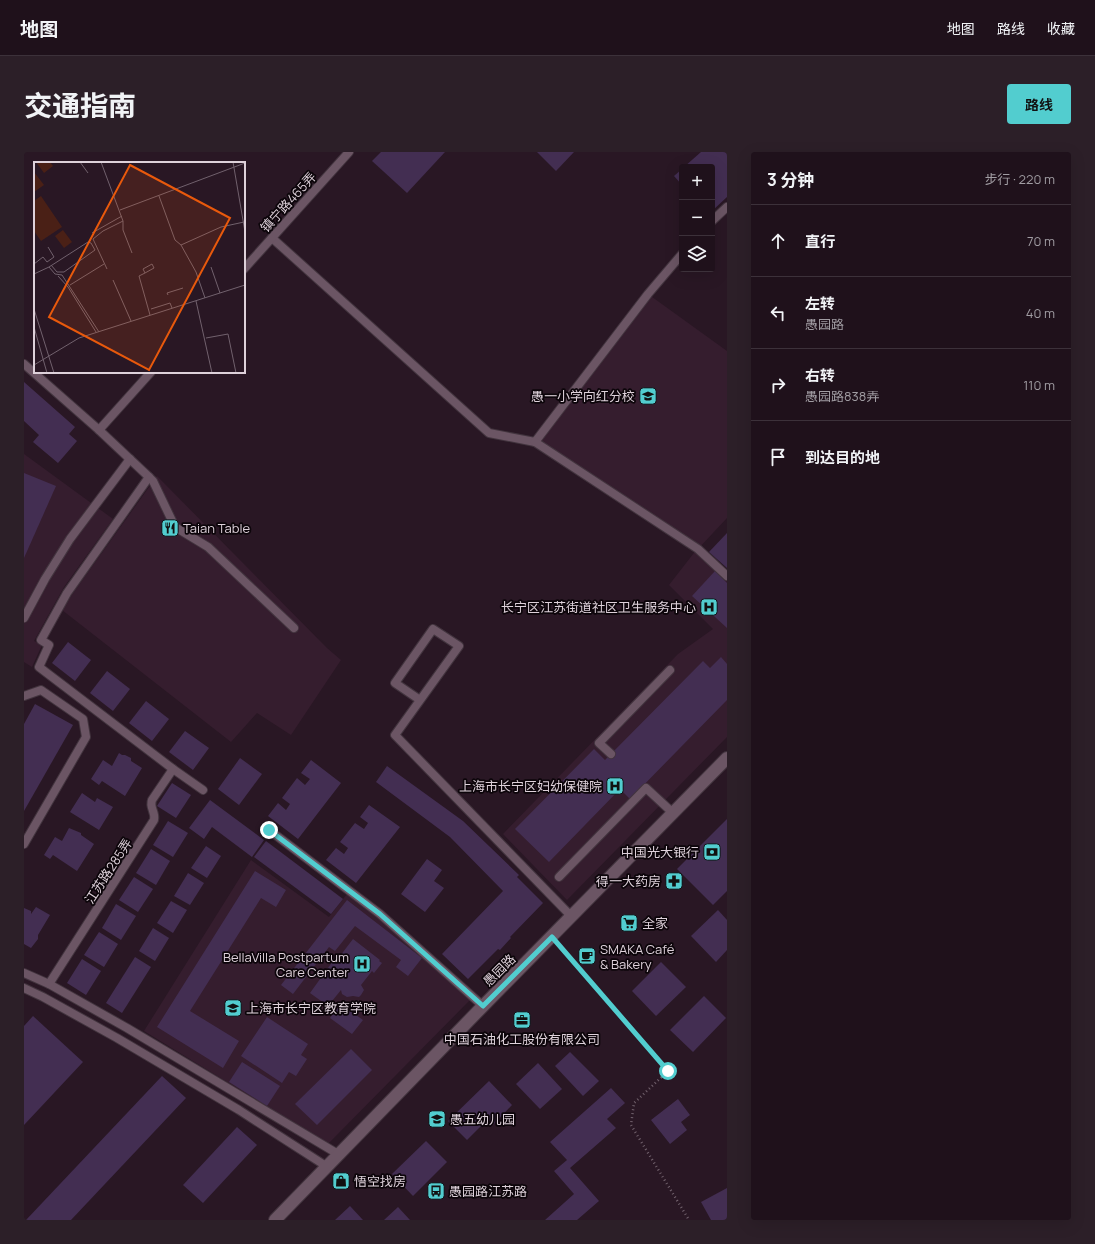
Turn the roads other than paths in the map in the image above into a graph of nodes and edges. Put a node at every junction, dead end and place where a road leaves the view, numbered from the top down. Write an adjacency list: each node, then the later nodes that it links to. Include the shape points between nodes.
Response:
1 (349, 152): 4 (lane, 镇宁路465弄)
2 (727, 207): 3 (lane)
3 (715, 218)
4 (272, 238): 6 (lane, 镇宁路465弄); 12 (lane, via 489,433)
5 (679, 258): 12 (lane)
6 (245, 268)
7 (24, 364): 8 (lane)
8 (34, 373)
9 (34, 373): 11 (lane)
10 (150, 373): 11 (lane)
11 (99, 430): 13 (lane)
12 (535, 442): 15 (lane, via 698,549)
13 (130, 459): 14 (lane); 16 (lane, via 70,539)
14 (149, 477): 17 (lane, via 175,527 208,547); 23 (lane, via 67,593 41,640 49,646 39,667)
15 (727, 576)
16 (24, 618)
17 (294, 628)
18 (670, 670): 21 (lane, via 599,744)
19 (24, 696): 27 (lane, via 41,690 83,720 86,738)
20 (420, 700): 20 (lane, via 459,646 433,629 395,683); 29 (lane, via 395,735)
21 (611, 754)
22 (727, 758): 25 (main road, 愚园路)
23 (173, 769): 24 (lane); 31 (lane, 江苏路285弄, via 152,800 154,820)
24 (203, 790)
25 (673, 813): 28 (lane, via 645,786); 29 (main road, 愚园路)
26 (269, 830): 33 (lane, via 380,914)
27 (24, 844)
28 (558, 877)
29 (572, 917): 33 (main road, 愚园路)
30 (24, 973): 31 (lane)
31 (49, 984): 34 (lane)
32 (24, 988): 35 (lane, via 117,1038 239,1110)
33 (483, 1006): 34 (main road, 愚园路)
34 (338, 1154): 35 (main road, 愚园路)
35 (326, 1166): 36 (main road, 愚园路)
36 (275, 1220)

